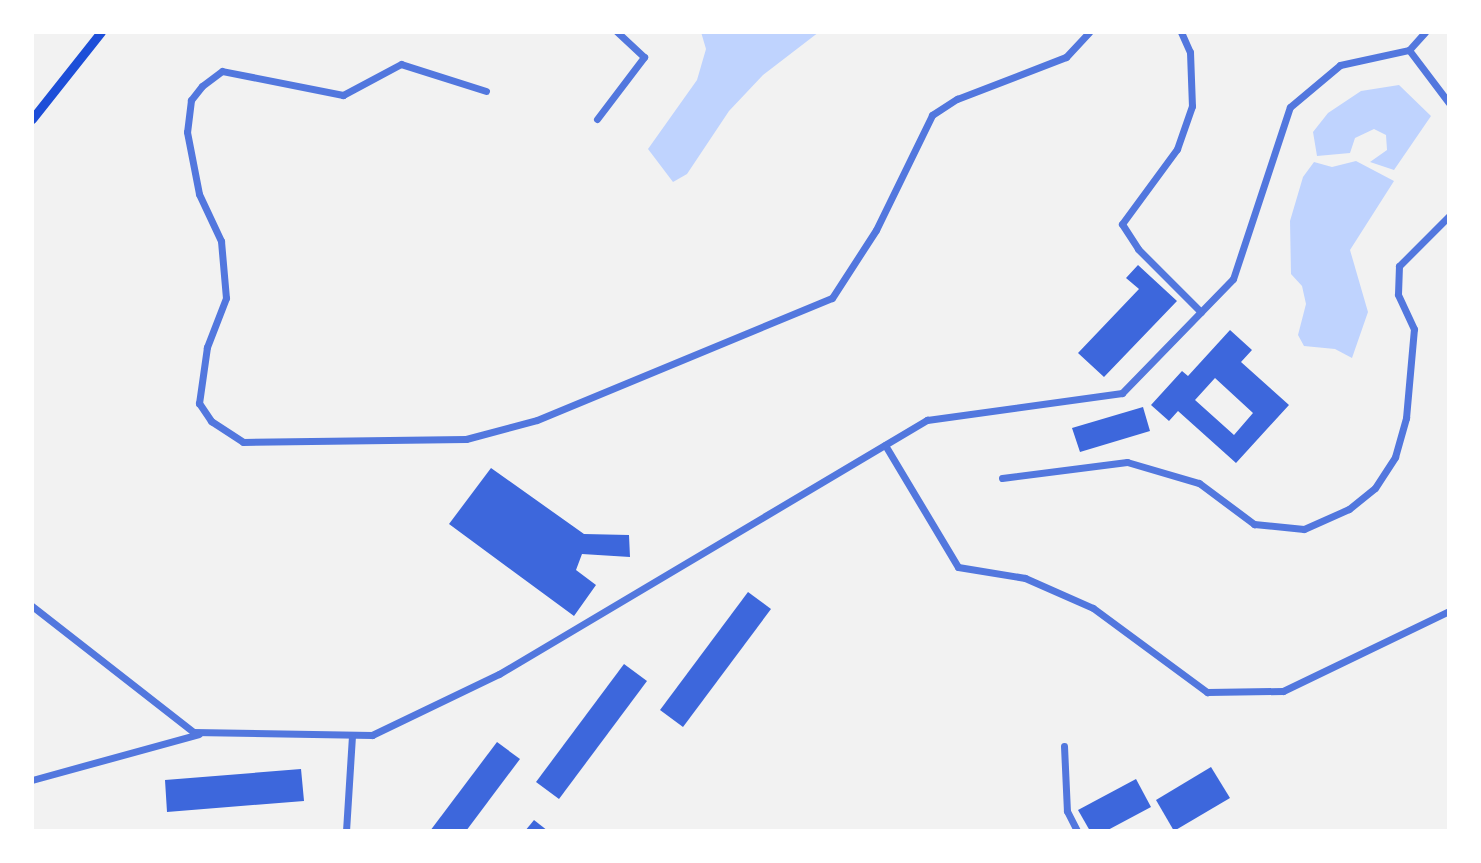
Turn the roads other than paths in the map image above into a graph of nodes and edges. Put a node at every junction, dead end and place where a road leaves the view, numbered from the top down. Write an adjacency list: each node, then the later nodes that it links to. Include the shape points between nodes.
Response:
1 (101, 32): 9 (main road)
2 (617, 32): 10 (street, via 644,57)
3 (1089, 32): 7 (street, via 1066,57 957,99 932,115 876,230 832,298 537,420 466,439 243,442 211,421 199,403 207,347 226,298 221,241 199,194 187,132 191,100 202,86 222,71 343,95 401,64)
4 (1181, 32): 12 (street, via 1190,52 1192,106 1177,149 1122,224 1138,249)
5 (1425, 32): 6 (street)
6 (1409, 50): 8 (street); 12 (street, via 1340,65 1290,107 1233,279)
7 (486, 91)
8 (1449, 103)
9 (32, 119)
10 (597, 119)
11 (1449, 216): 14 (street, via 1399,266 1398,294 1414,329 1406,418 1395,457 1375,488 1349,509 1304,529 1254,524 1199,483 1127,462)
12 (1201, 312): 13 (street, via 1122,393 927,420)
13 (885, 445): 16 (street, via 958,567 1025,578 1093,608 1207,692 1283,691); 18 (street, via 499,674 372,735)
14 (1002, 478)
15 (32, 606): 17 (street, via 193,732)
16 (1449, 611)
17 (205, 733): 18 (street); 20 (street)
18 (352, 735): 21 (street)
19 (1064, 746): 22 (street, via 1067,811)
20 (32, 780)
21 (346, 831)
22 (1077, 831)

